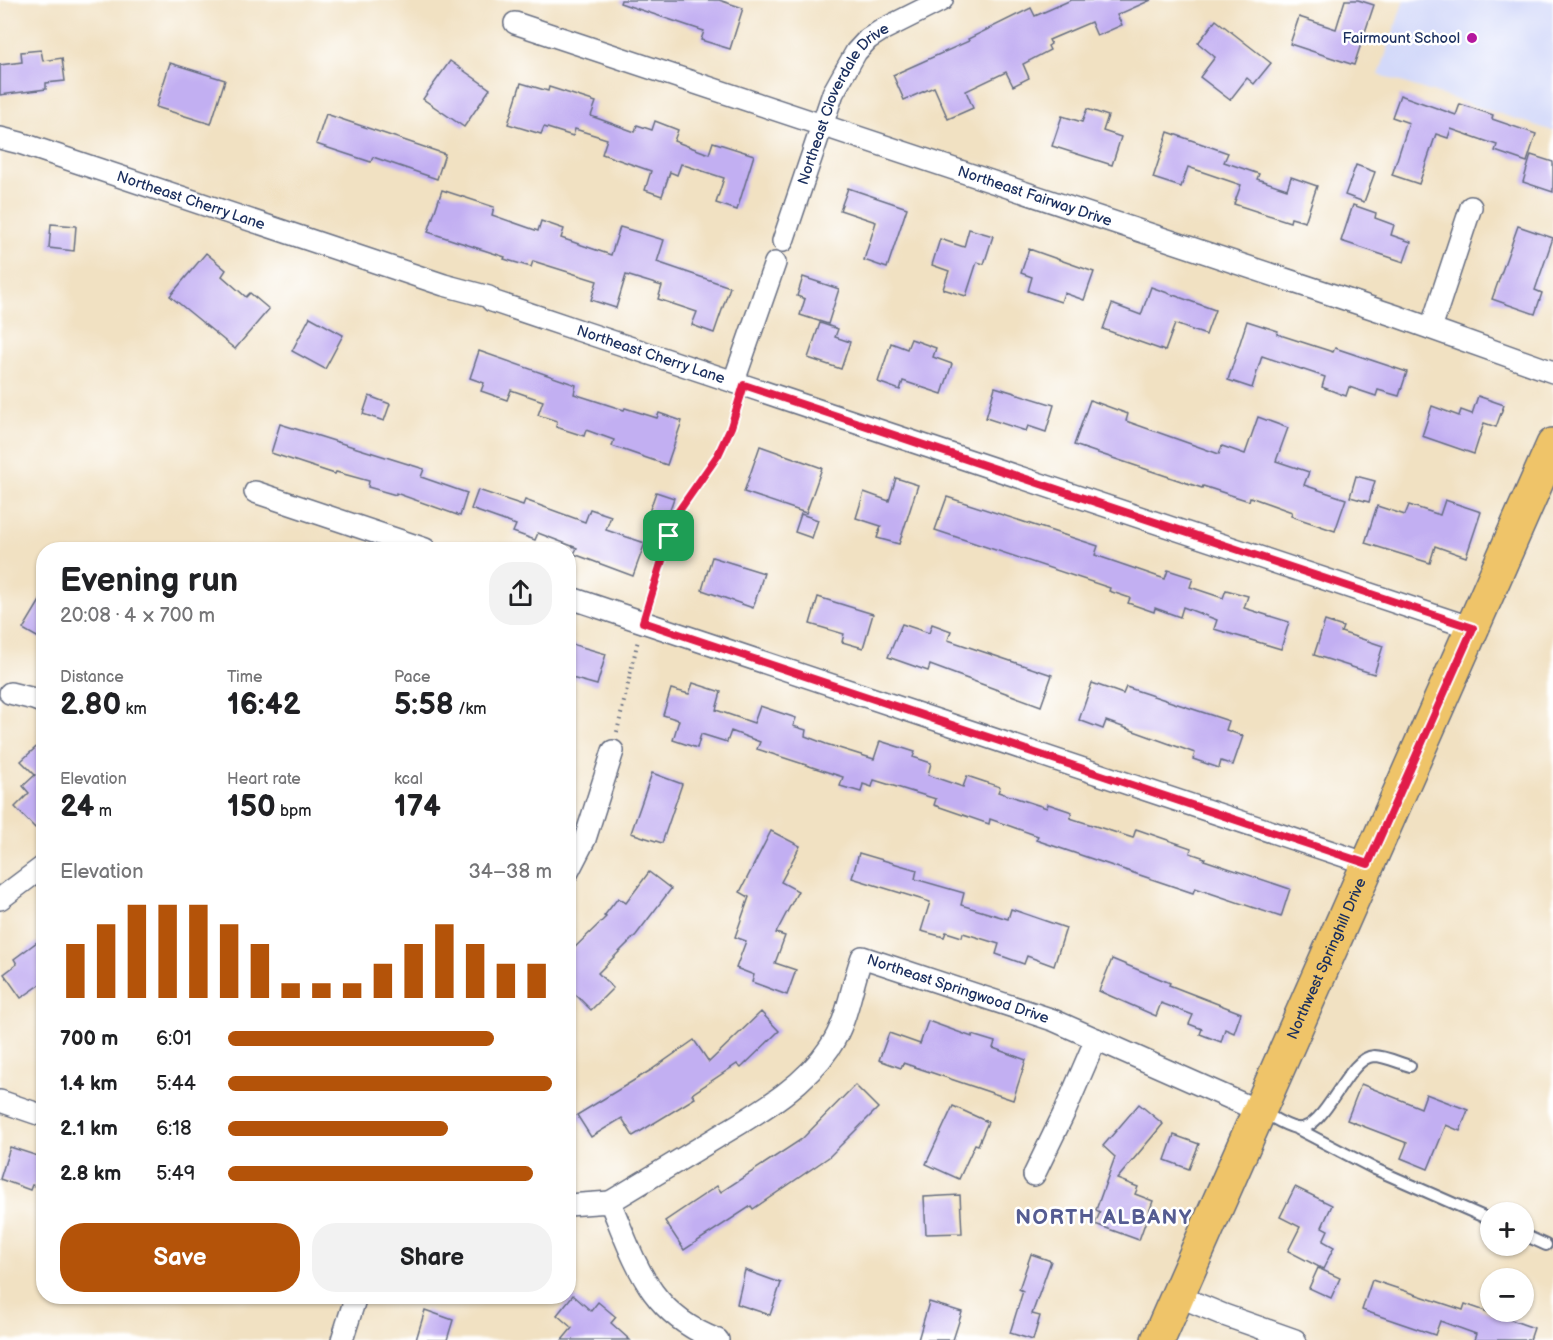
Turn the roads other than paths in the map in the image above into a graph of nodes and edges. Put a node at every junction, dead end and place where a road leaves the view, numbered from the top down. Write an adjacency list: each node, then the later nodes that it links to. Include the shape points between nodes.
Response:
1 (942, 0): 3 (street, Northeast Cloverdale Drive, via 868,39 833,93)
2 (515, 23): 3 (street, Northeast Fairway Drive)
3 (823, 124): 6 (street, Northeast Cloverdale Drive); 8 (street, Northeast Fairway Drive)
4 (0, 138): 10 (street, Northeast Cherry Lane)
5 (1471, 207): 8 (street)
6 (783, 241)
7 (776, 262): 10 (street)
8 (1431, 328): 9 (street, Northeast Fairway Drive)
9 (1553, 372)
10 (739, 383): 15 (street, Northeast Cherry Lane)
11 (1553, 445): 15 (main road, Northwest Springhill Drive)
12 (255, 492): 13 (street)
13 (404, 542)
14 (576, 600): 20 (street)
15 (1473, 628): 20 (main road, Northwest Springhill Drive)
16 (10, 693): 17 (street)
17 (36, 700)
18 (613, 751): 19 (street)
19 (576, 856)
20 (1368, 864): 26 (main road, Northwest Springhill Drive)
21 (36, 872): 22 (street)
22 (0, 899)
23 (1096, 1039): 26 (street, Northeast Springwood Drive); 29 (street); 30 (street, Northeast Springwood Drive, via 1053,1020 862,957 831,1047 793,1087 767,1107)
24 (1410, 1066): 28 (lane, via 1375,1056 1365,1058 1314,1122)
25 (0, 1101): 27 (street)
26 (1259, 1111): 28 (lane); 35 (main road, Northwest Springhill Drive)
27 (36, 1113)
28 (1296, 1128): 32 (lane, via 1375,1169)
29 (1034, 1175)
30 (610, 1202): 31 (street); 38 (street, via 640,1273 654,1295 682,1322)
31 (576, 1204)
32 (1480, 1215)
33 (1534, 1240): 34 (lane)
34 (1546, 1245)
35 (1178, 1296): 39 (main road, Northwest Springhill Drive); 40 (street)
36 (353, 1304): 37 (street)
37 (342, 1340)
38 (718, 1340)
39 (1158, 1340)
40 (1295, 1340)

